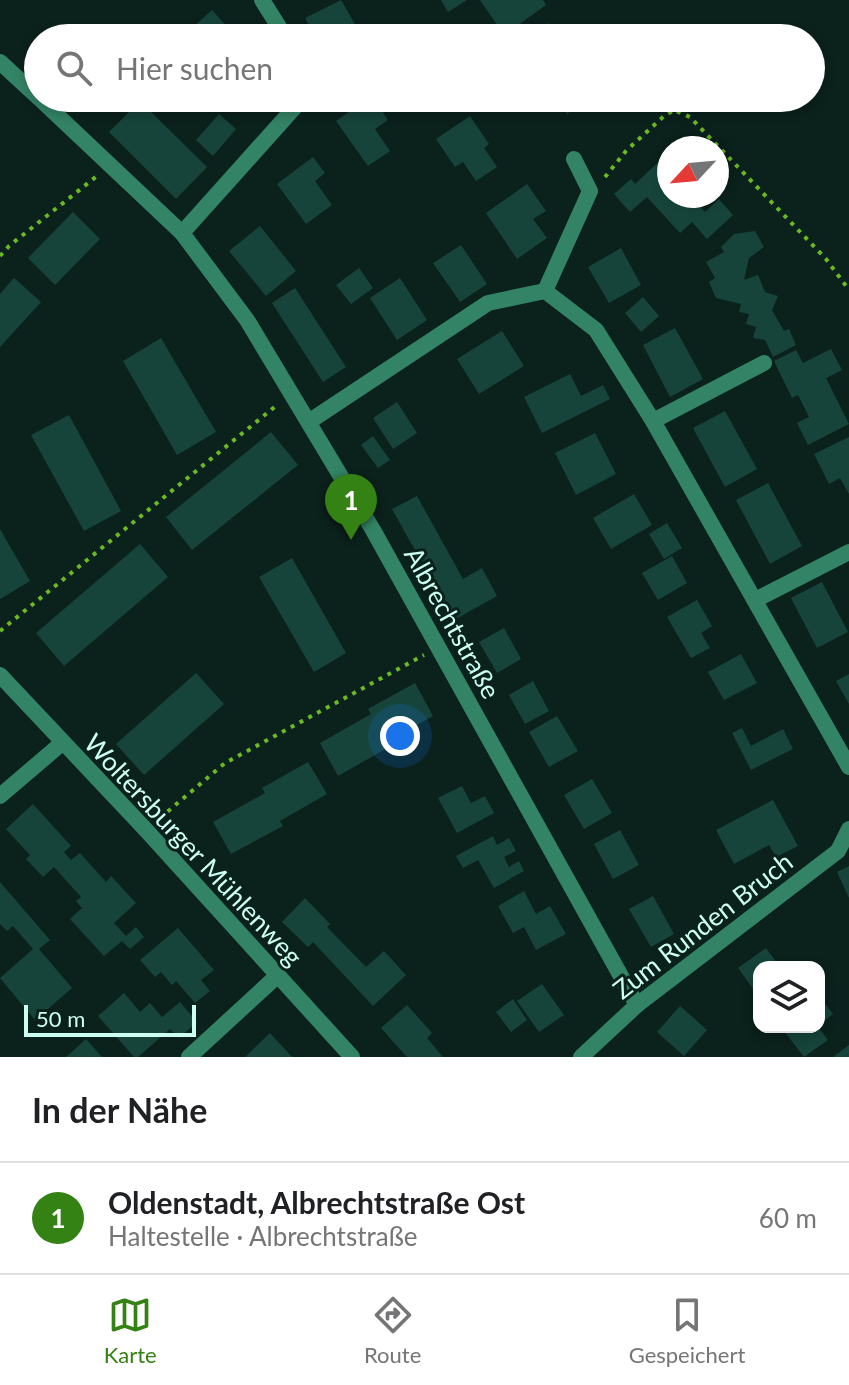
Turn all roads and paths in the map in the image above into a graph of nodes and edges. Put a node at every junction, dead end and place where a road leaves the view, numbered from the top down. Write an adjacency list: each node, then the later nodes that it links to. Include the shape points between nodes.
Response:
1 (262, 0): 2 (street)
2 (277, 24)
3 (0, 62): 4 (street, Albrechtstraße)
4 (24, 85)
5 (53, 112): 10 (street, Albrechtstraße)
6 (290, 112): 12 (street)
7 (671, 112): 11 (path)
8 (679, 112): 14 (path, via 690,117 826,259)
9 (574, 159): 11 (street)
10 (112, 165): 12 (street, Albrechtstraße); 13 (path)
11 (590, 191): 15 (street)
12 (182, 233): 17 (street, Albrechtstraße)
13 (0, 256)
14 (849, 290)
15 (545, 291): 18 (street, via 488,303); 19 (street, via 596,330)
16 (764, 363): 19 (street)
17 (292, 392): 18 (street, Albrechtstraße); 22 (path)
18 (310, 421): 23 (street, Albrechtstraße)
19 (653, 421): 21 (street)
20 (849, 552): 21 (street)
21 (755, 600): 26 (street)
22 (0, 631)
23 (438, 647): 29 (path, via 225,763); 31 (street, Albrechtstraße)
24 (0, 675): 25 (street, Woltersburger Mühlenweg)
25 (62, 743): 27 (street); 29 (street, Woltersburger Mühlenweg)
26 (849, 767)
27 (0, 796)
28 (849, 829): 31 (street, Zum Runden Bruch, via 838,851)
29 (146, 830): 30 (street, Woltersburger Mühlenweg)
30 (277, 976): 32 (street); 33 (street, Woltersburger Mühlenweg)
31 (637, 1005): 34 (street, Zum Runden Bruch)
32 (189, 1057)
33 (352, 1057)
34 (581, 1057)

